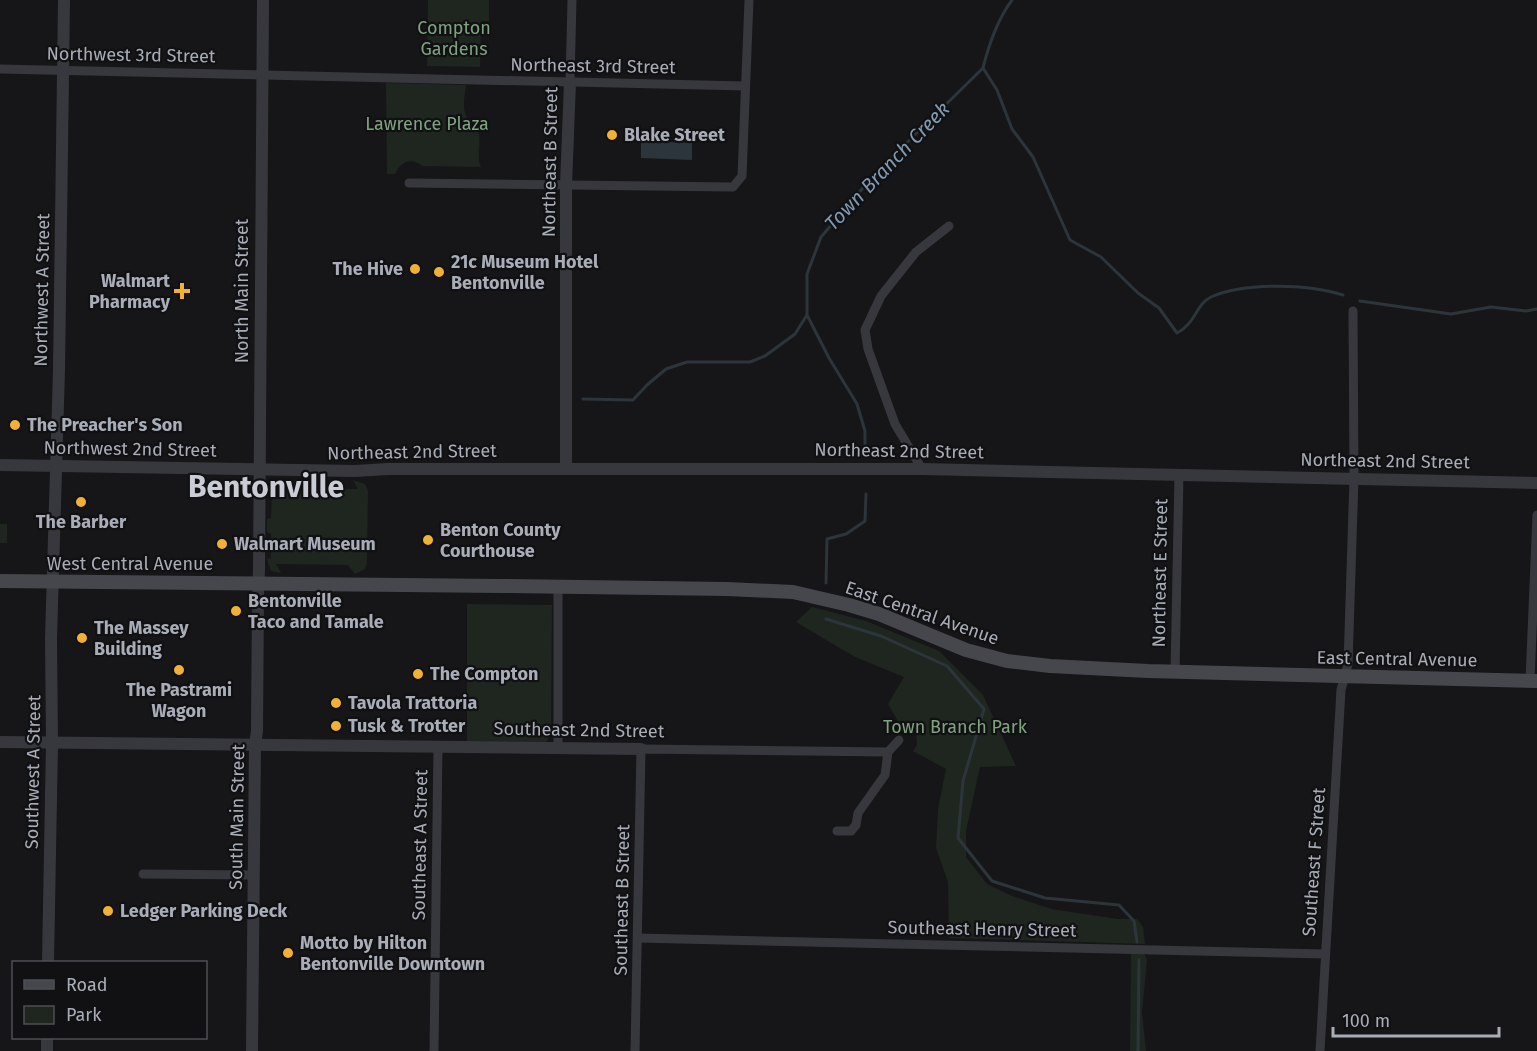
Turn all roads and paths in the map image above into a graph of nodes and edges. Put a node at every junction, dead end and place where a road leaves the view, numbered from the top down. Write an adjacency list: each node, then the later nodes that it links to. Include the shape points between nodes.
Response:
1 (64, 0): 6 (street, Northwest A Street)
2 (262, 0): 7 (street, North Main Street)
3 (572, 0): 8 (street, Northeast B Street)
4 (749, 0): 9 (street)
5 (0, 69): 6 (street, Northwest 3rd Street)
6 (63, 71): 7 (street, Northwest 3rd Street); 15 (street, Northwest A Street)
7 (261, 74): 8 (street, Northeast 3rd Street); 18 (street, North Main Street)
8 (570, 82): 9 (street, Northeast 3rd Street); 11 (street, Northeast B Street)
9 (745, 86): 11 (street, via 742,176 733,187)
10 (409, 183): 11 (street)
11 (566, 185): 16 (street, Northeast B Street)
12 (949, 226): 17 (street, via 916,252 881,296 865,330 895,424)
13 (1353, 310): 20 (street, Southeast F Street)
14 (0, 465): 15 (street, Northwest 2nd Street)
15 (56, 466): 18 (street, Northwest 2nd Street); 24 (street, Northwest A Street)
16 (566, 468): 17 (street, Northeast 2nd Street); 18 (street, Northeast 2nd Street)
17 (922, 469): 19 (street, Northeast 2nd Street)
18 (260, 470): 25 (street, North Main Street)
19 (1179, 474): 20 (street, Northeast 2nd Street); 27 (street, Northeast E Street)
20 (1354, 478): 21 (street, Northeast 2nd Street); 28 (street, Southeast F Street)
21 (1537, 483)
22 (1537, 515): 29 (street)
23 (0, 581): 24 (main road, West Central Avenue)
24 (53, 581): 25 (main road, West Central Avenue); 32 (street, Southwest A Street)
25 (259, 583): 26 (main road, East Central Avenue); 33 (street, South Main Street)
26 (558, 587): 27 (main road, East Central Avenue, via 793,592 879,614 966,650 1007,661); 35 (street)
27 (1175, 672): 28 (main road, East Central Avenue)
28 (1345, 676): 29 (main road, East Central Avenue); 42 (street, Southeast F Street)
29 (1533, 681)
30 (899, 740): 37 (street)
31 (0, 742): 32 (street, Southeast 2nd Street)
32 (52, 743): 33 (street, Southeast 2nd Street); 43 (street, Southwest A Street)
33 (255, 745): 34 (street, Southeast 2nd Street); 40 (street, South Main Street)
34 (438, 747): 35 (street, Southeast 2nd Street); 45 (street, Southeast A Street)
35 (558, 748): 36 (street, Southeast 2nd Street)
36 (640, 749): 37 (street, Southeast 2nd Street); 41 (street, Southeast B Street)
37 (888, 752): 38 (street, via 885,776 858,813 856,825 851,831)
38 (837, 831)
39 (143, 874): 40 (street)
40 (253, 875): 44 (street, South Main Street)
41 (638, 938): 42 (street, Southeast Henry Street); 46 (street, Southeast B Street)
42 (1325, 954): 47 (street, Southeast F Street)
43 (48, 961)
44 (252, 1051)
45 (434, 1051)
46 (634, 1051)
47 (1320, 1051)

